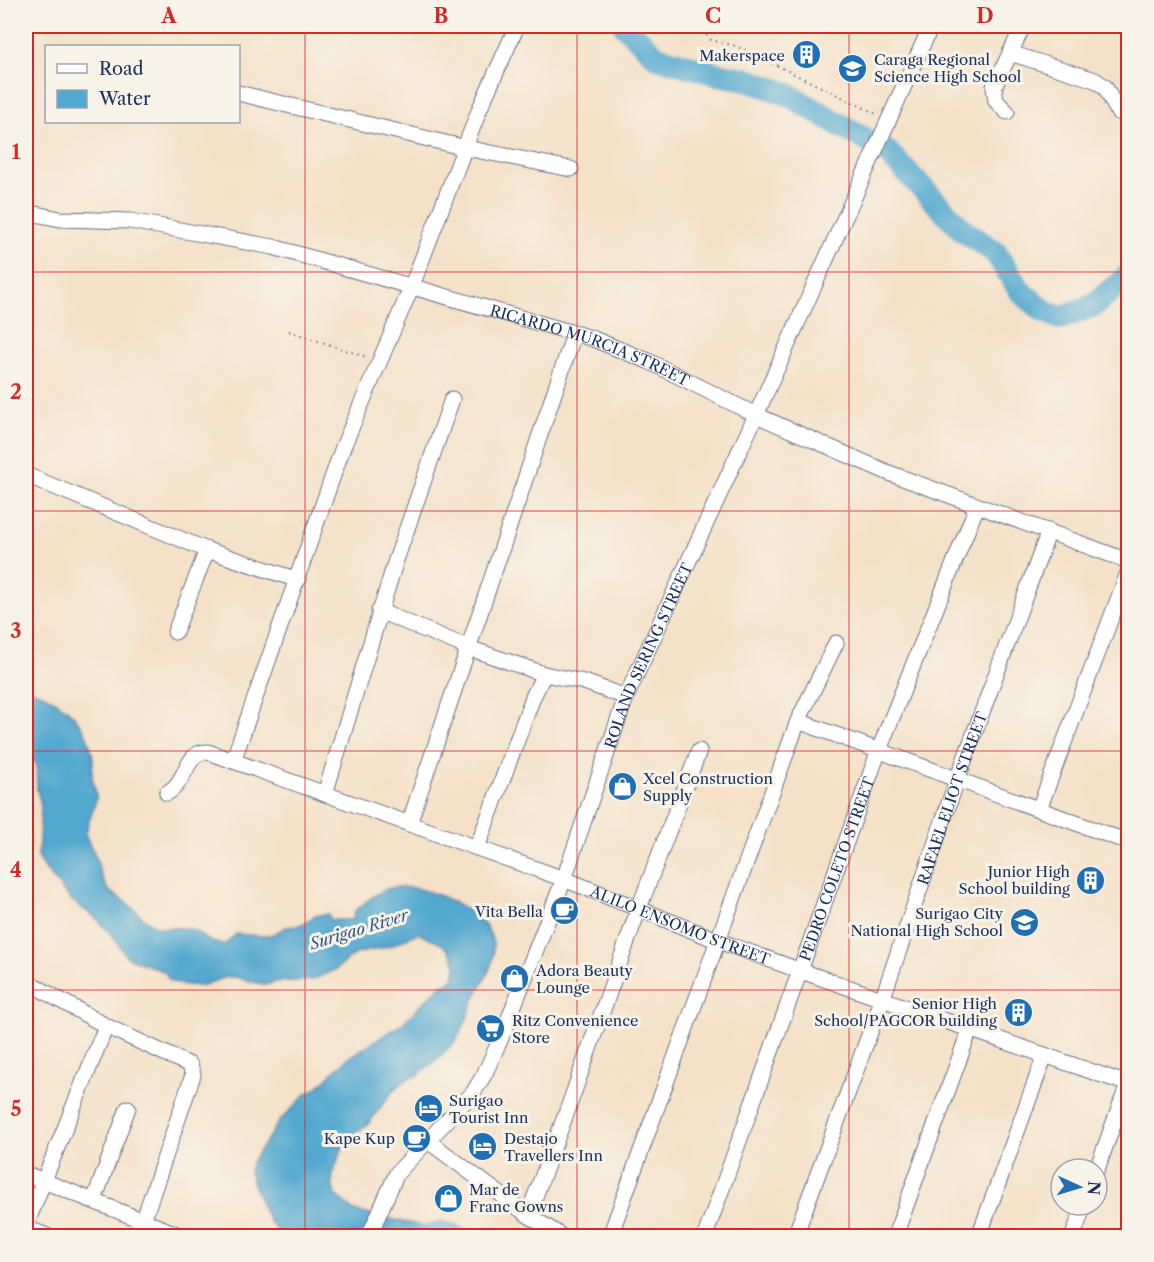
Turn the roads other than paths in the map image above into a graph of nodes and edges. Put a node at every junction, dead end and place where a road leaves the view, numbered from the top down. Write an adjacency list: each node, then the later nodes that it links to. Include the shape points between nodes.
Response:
1 (517, 26): 8 (street)
2 (931, 26): 14 (street, ROLAND SERING STREET)
3 (1023, 26): 4 (street)
4 (1010, 53): 6 (street, via 1095,80 1105,87); 7 (street, via 994,87 996,100)
5 (240, 93): 8 (street)
6 (1119, 111)
7 (1006, 112)
8 (466, 148): 9 (street); 11 (street)
9 (571, 170)
10 (26, 212): 11 (street, RICARDO MURCIA STREET, via 60,219 130,221 238,239)
11 (411, 288): 12 (street, RICARDO MURCIA STREET); 21 (street, via 343,447)
12 (574, 334): 14 (street, RICARDO MURCIA STREET, via 648,361); 25 (street)
13 (452, 399): 22 (street)
14 (756, 415): 16 (street, RICARDO MURCIA STREET); 27 (street, ROLAND SERING STREET)
15 (26, 475): 18 (street)
16 (977, 506): 17 (street, RICARDO MURCIA STREET); 29 (street, PEDRO COLETO STREET)
17 (1049, 531): 19 (street, RICARDO MURCIA STREET); 32 (street, RAFAEL ELIOT STREET)
18 (207, 550): 21 (street); 23 (street)
19 (1128, 561)
20 (1128, 573): 35 (street)
21 (298, 580): 31 (street)
22 (379, 611): 25 (street); 34 (street)
23 (175, 632)
24 (836, 644): 28 (street)
25 (469, 648): 26 (street); 36 (street)
26 (544, 674): 27 (street, via 584,682); 38 (street)
27 (626, 697): 39 (street, ROLAND SERING STREET)
28 (798, 721): 29 (street); 41 (street)
29 (879, 750): 32 (street); 42 (street, PEDRO COLETO STREET)
30 (699, 751): 40 (street)
31 (233, 761): 33 (street, ALILO ENSOMO STREET, via 208,752 198,753 178,785); 34 (street, ALILO ENSOMO STREET)
32 (957, 780): 35 (street); 44 (street, RAFAEL ELIOT STREET)
33 (167, 793)
34 (324, 794): 36 (street, ALILO ENSOMO STREET)
35 (1039, 809): 37 (street)
36 (410, 824): 38 (street, ALILO ENSOMO STREET)
37 (1127, 836)
38 (477, 848): 39 (street, ALILO ENSOMO STREET)
39 (564, 879): 40 (street, ALILO ENSOMO STREET); 50 (street, ROLAND SERING STREET, via 484,1075 467,1100)
40 (639, 908): 41 (street, ALILO ENSOMO STREET); 55 (street)
41 (719, 941): 42 (street, ALILO ENSOMO STREET); 64 (street)
42 (801, 971): 44 (street, ALILO ENSOMO STREET); 65 (street, PEDRO COLETO STREET)
43 (26, 981): 45 (street)
44 (882, 1000): 46 (street, ALILO ENSOMO STREET); 66 (street, RAFAEL ELIOT STREET)
45 (106, 1026): 53 (street); 57 (street, via 190,1065 193,1076)
46 (970, 1029): 47 (street, ALILO ENSOMO STREET); 67 (street)
47 (1045, 1055): 48 (street, ALILO ENSOMO STREET); 68 (street)
48 (1128, 1084): 51 (street)
49 (128, 1108): 54 (street)
50 (428, 1141): 55 (street); 62 (street, ROLAND SERING STREET, via 397,1173)
51 (1101, 1157)
52 (26, 1174): 53 (street)
53 (43, 1180): 54 (street); 58 (street)
54 (94, 1200): 57 (street)
55 (528, 1215): 63 (street)
56 (1079, 1217): 69 (street)
57 (143, 1221): 60 (street); 61 (street)
58 (26, 1226): 59 (street)
59 (47, 1236)
60 (138, 1236)
61 (181, 1236)
62 (369, 1236)
63 (561, 1236)
64 (610, 1236)
65 (705, 1236)
66 (795, 1236)
67 (895, 1236)
68 (979, 1236)
69 (1072, 1236)

